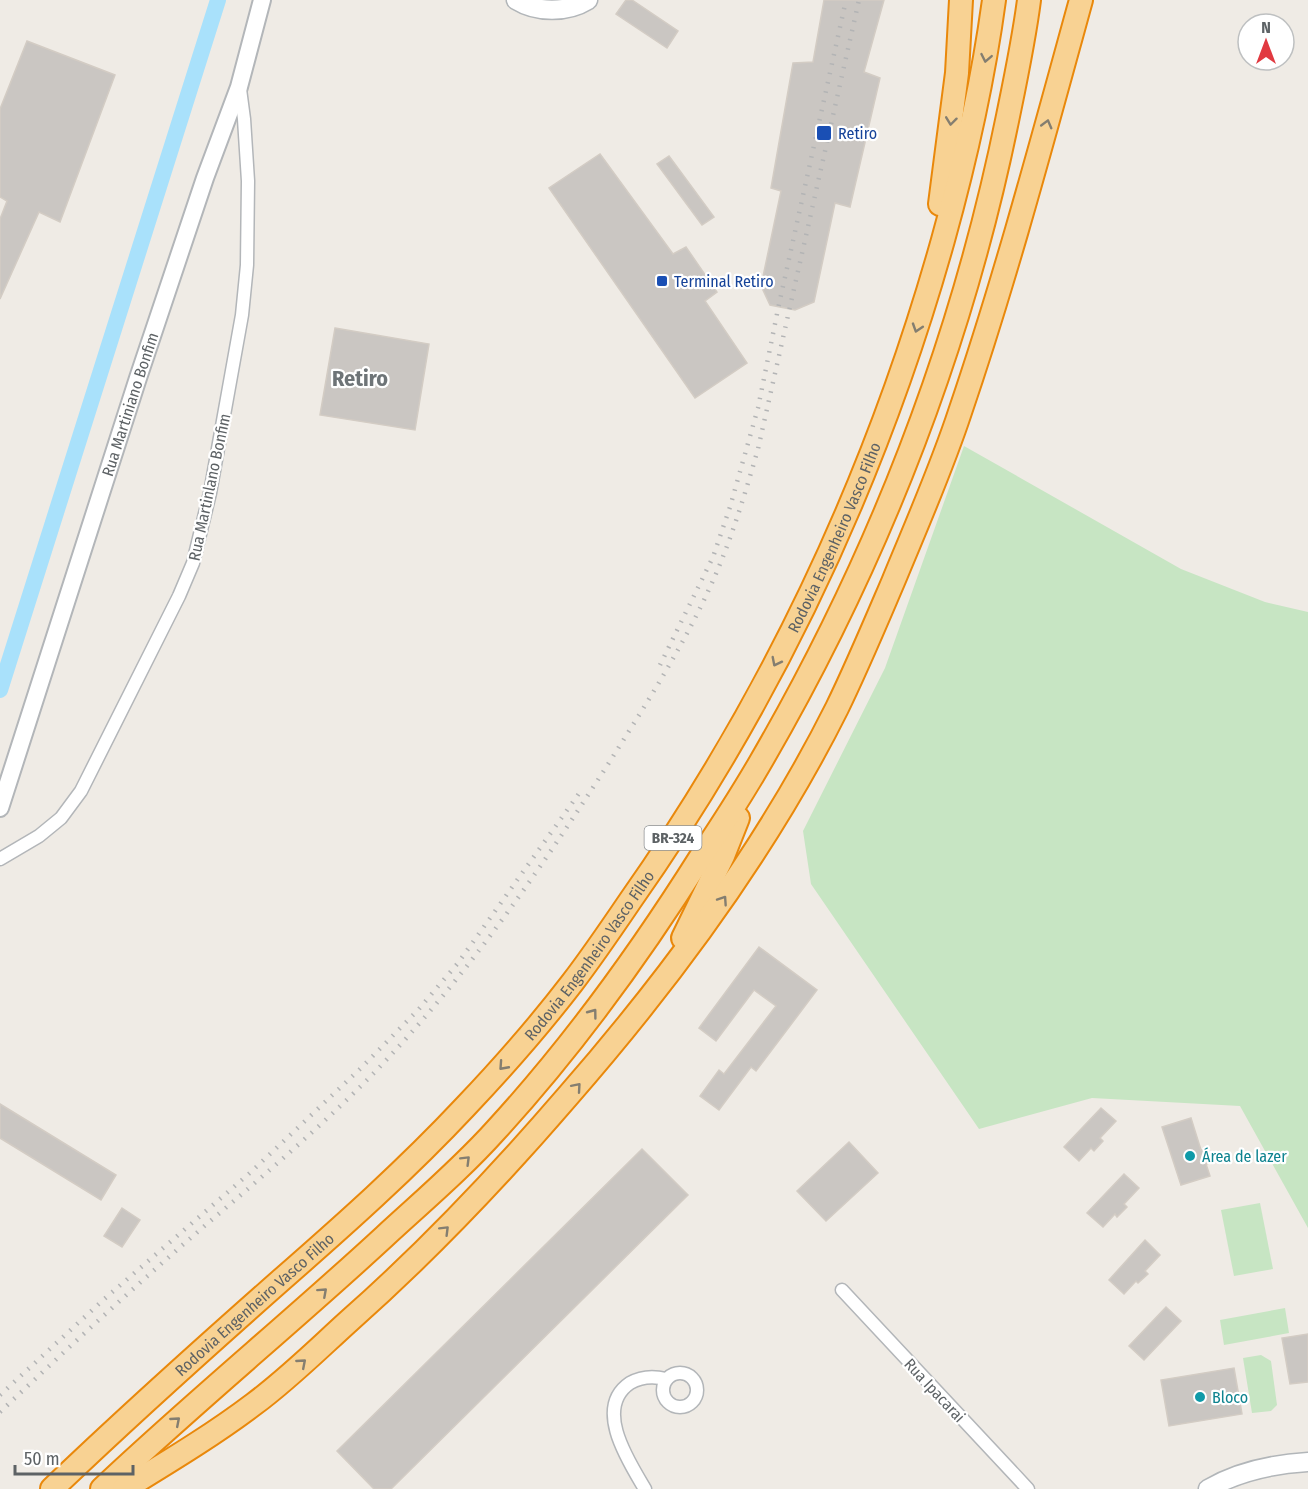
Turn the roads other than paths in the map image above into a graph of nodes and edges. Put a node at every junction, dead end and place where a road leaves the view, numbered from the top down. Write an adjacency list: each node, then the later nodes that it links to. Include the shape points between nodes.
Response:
1 (262, 0): 8 (street, Rua Martiniano Bonfim)
2 (516, 0): 3 (main road, via 552,9 573,8)
3 (588, 0)
4 (962, 0): 9 (highway, one-way to 9, via 957,73)
5 (994, 0): 9 (highway, Rodovia Engenheiro Vasco Filho / BR-324, one-way to 9, via 987,54 960,176)
6 (1029, 0): 10 (highway, Rodovia Engenheiro Vasco Filho / BR-324, via 993,188 965,295 928,405 869,552)
7 (1081, 0): 13 (highway, one-way to 7, via 735,882 796,783 870,636 959,416 1016,235)
8 (239, 87): 11 (street, Rua Martiniano Bonfim, via 138,378); 12 (street, Rua Martinlano Bonfim, via 248,181 248,255 210,493 193,563 81,791 61,818)
9 (930, 285): 17 (highway, Rodovia Engenheiro Vasco Filho / BR-324, one-way to 17, via 866,470 780,656 729,748 655,866 574,980 531,1035 413,1160)
10 (759, 765): 13 (highway, via 723,856); 18 (highway, Rodovia Engenheiro Vasco Filho / BR-324, one-way to 10, via 372,1248 495,1132 561,1055 634,957)
11 (0, 808)
12 (0, 859)
13 (662, 983): 19 (highway, one-way to 13, via 258,1401 395,1280 520,1152)
14 (842, 1290): 21 (street, Rua Ipacarai)
15 (666, 1379): 20 (street, via 641,1378 622,1389 616,1399 619,1442)
16 (1308, 1462): 22 (main road, via 1260,1470 1223,1480)
17 (52, 1489)
18 (102, 1489)
19 (124, 1489)
20 (645, 1489)
21 (1028, 1489)
22 (1208, 1489)

